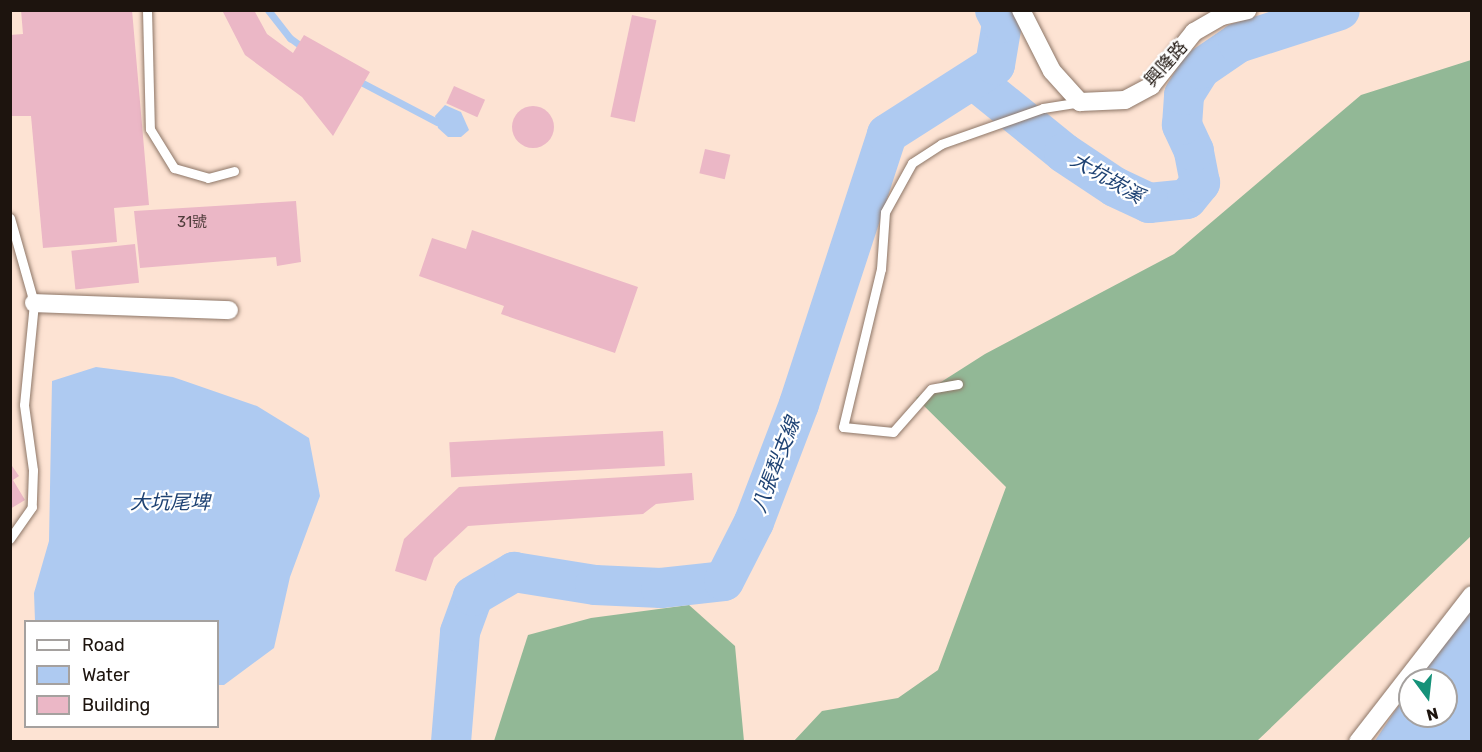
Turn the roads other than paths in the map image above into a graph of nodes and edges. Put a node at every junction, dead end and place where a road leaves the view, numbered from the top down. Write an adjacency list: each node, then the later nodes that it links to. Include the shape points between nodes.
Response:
1 (147, 10): 5 (lane, via 150,129 174,168 208,178)
2 (1022, 10): 4 (street, via 1052,71)
3 (1247, 10): 4 (street, 興隆路, via 1222,16 1194,33 1151,86 1125,100)
4 (1080, 102): 9 (lane, via 1043,108 941,144 912,163 885,212 881,269 843,427 893,432 930,389)
5 (234, 171)
6 (10, 218): 7 (lane)
7 (34, 303): 8 (street); 10 (lane, via 24,405 33,470 32,507)
8 (228, 310)
9 (958, 384)
10 (10, 539)
11 (1472, 596): 12 (street)
12 (1358, 741)

